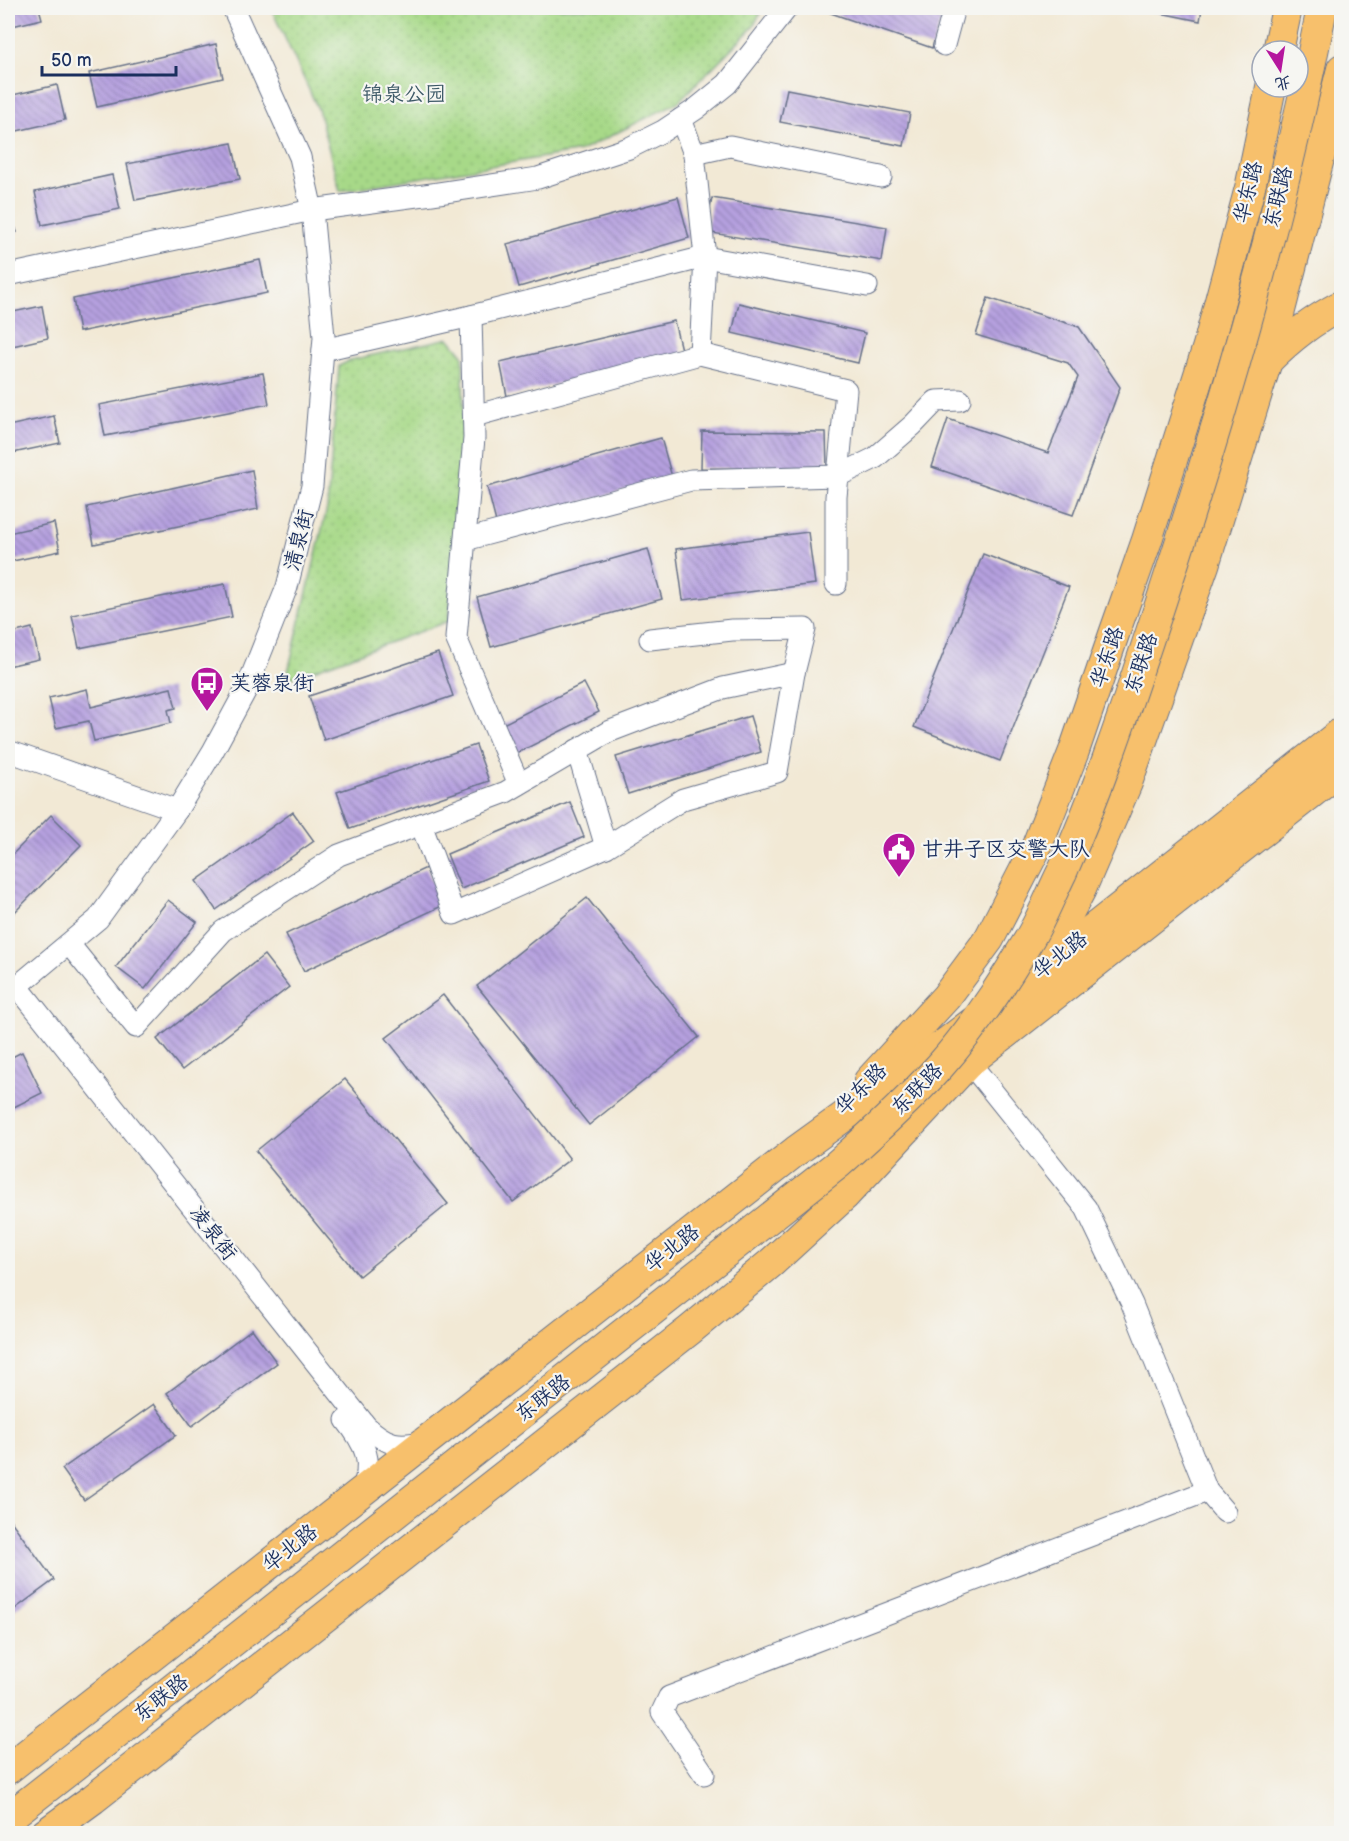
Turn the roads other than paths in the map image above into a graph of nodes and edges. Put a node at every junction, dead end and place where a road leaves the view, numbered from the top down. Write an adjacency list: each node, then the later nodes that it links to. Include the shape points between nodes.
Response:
1 (233, 8): 13 (street, 清泉街, via 300,157)
2 (787, 8): 10 (street, via 727,84)
3 (954, 8): 7 (street)
4 (1287, 8): 6 (highway)
5 (1322, 8): 48 (highway, 东联路, bridge, via 1238,354 1177,555 1077,836 1027,943 988,1004 941,1065 838,1164)
6 (1281, 39)
7 (944, 45)
8 (1341, 69): 21 (highway)
9 (1268, 99): 41 (highway, 华东路, via 1208,346 1147,540 1036,848 989,939 946,997 889,1061)
10 (681, 119): 11 (street); 13 (street, via 629,148 538,178)
11 (694, 154): 12 (street, via 730,146); 14 (street)
12 (881, 177)
13 (312, 210): 15 (street); 19 (street, 清泉街)
14 (705, 257): 16 (street); 18 (street); 20 (street)
15 (8, 275)
16 (867, 286)
17 (1341, 305): 21 (highway, via 1293,335)
18 (471, 316): 19 (street); 23 (street)
19 (322, 350): 34 (street, 清泉街, via 312,486 287,587 246,690)
20 (700, 354): 23 (street); 24 (street, via 846,390)
21 (1267, 361): 38 (highway, via 1204,565 1127,783 1081,889)
22 (960, 400): 24 (street, via 936,401 874,458)
23 (474, 416): 25 (street)
24 (838, 476): 25 (street, via 691,480); 26 (street)
25 (465, 540): 33 (street, via 456,638)
26 (836, 584)
27 (650, 639): 28 (street, via 732,630 805,629)
28 (794, 673): 30 (street, via 723,688 608,732); 36 (street, via 777,772 683,799)
29 (1341, 732): 38 (highway, 华北路)
30 (577, 750): 33 (street); 36 (street)
31 (8, 751): 34 (street)
32 (1341, 769): 40 (highway, 华北路)
33 (519, 784): 35 (street)
34 (177, 810): 37 (street, 清泉街, via 98,919)
35 (421, 824): 36 (street, via 454,914); 37 (street, via 339,855 223,931 136,1028)
36 (606, 847)
37 (69, 944): 39 (street, 清泉街)
38 (1036, 974): 41 (highway, 华北路)
39 (11, 992): 42 (street, 凌泉街, via 366,1426 392,1444 407,1446); 44 (street, 凌泉街, via 357,1434 369,1464)
40 (969, 1062): 43 (street, via 1086,1208 1132,1304); 49 (highway, 华北路, via 844,1196 771,1263)
41 (796, 1151): 42 (highway, 华北路)
42 (426, 1441): 44 (highway, 华北路)
43 (1207, 1491): 45 (street); 47 (street, via 669,1697 662,1712)
44 (361, 1492): 46 (highway, 华北路)
45 (1225, 1512)
46 (8, 1769)
47 (704, 1774)
48 (8, 1818)
49 (45, 1833)

